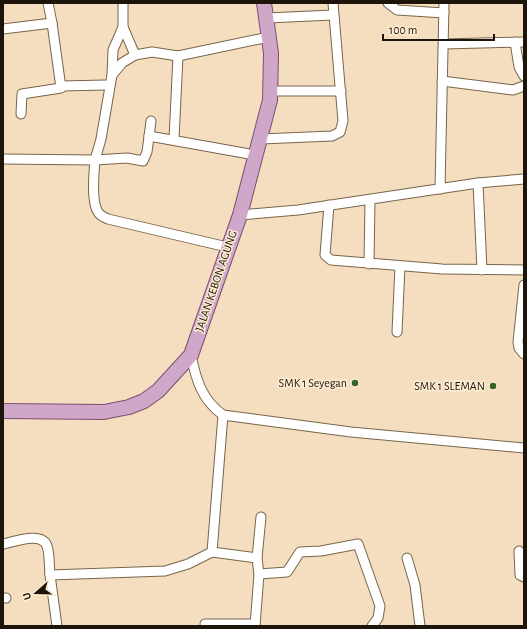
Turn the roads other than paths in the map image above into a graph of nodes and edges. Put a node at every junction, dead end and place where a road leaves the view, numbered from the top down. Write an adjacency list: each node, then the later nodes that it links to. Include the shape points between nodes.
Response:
1 (48, 3): 10 (street)
2 (123, 3): 11 (street)
3 (264, 3): 9 (main road, JALAN KEBON AGUNG)
4 (333, 3): 8 (street)
5 (388, 3): 7 (street, via 397,10)
6 (444, 3): 7 (street)
7 (444, 13): 15 (street)
8 (333, 15): 9 (street); 25 (street)
9 (267, 18): 13 (main road, JALAN KEBON AGUNG)
10 (52, 23): 12 (street); 22 (street)
11 (123, 27): 16 (street); 18 (street, via 113,50)
12 (3, 29)
13 (269, 36): 17 (street); 24 (main road, JALAN KEBON AGUNG)
14 (520, 42): 15 (street); 19 (street, via 520,67)
15 (444, 44): 20 (street)
16 (135, 55): 17 (street, via 152,52); 18 (street, via 118,67)
17 (178, 56): 29 (street)
18 (112, 76): 33 (street)
19 (524, 76)
20 (442, 81): 23 (street, via 513,90); 36 (street)
21 (105, 85): 22 (street)
22 (61, 86): 26 (street, via 60,89 22,94)
23 (524, 86)
24 (271, 91): 25 (street); 30 (main road, JALAN KEBON AGUNG)
25 (341, 91): 30 (street, via 343,121 340,132 335,135)
26 (21, 114)
27 (150, 121): 28 (street)
28 (149, 136): 29 (street); 33 (street, via 143,161 127,158)
29 (174, 139): 31 (street)
30 (261, 139): 31 (main road, JALAN KEBON AGUNG)
31 (255, 155): 39 (main road, JALAN KEBON AGUNG)
32 (3, 159): 33 (street)
33 (96, 160): 40 (street, via 95,200 96,210 100,215)
34 (524, 179): 35 (street)
35 (478, 183): 36 (street); 43 (street)
36 (440, 189): 37 (street)
37 (370, 200): 38 (street); 41 (street)
38 (329, 205): 39 (street); 41 (street, via 327,258)
39 (240, 215): 40 (main road, JALAN KEBON AGUNG)
40 (227, 247): 49 (main road, JALAN KEBON AGUNG)
41 (369, 264): 42 (street)
42 (400, 266): 43 (street); 47 (street)
43 (482, 270): 44 (street)
44 (524, 270)
45 (524, 285): 46 (street)
46 (523, 320): 48 (street, via 518,342)
47 (397, 332)
48 (524, 354)
49 (190, 356): 50 (main road, JALAN KEBON AGUNG, via 158,391 129,407 104,412); 51 (street, via 202,392 208,402)
50 (3, 411)
51 (223, 415): 52 (street, via 351,432); 56 (street)
52 (524, 448)
53 (261, 517): 57 (street)
54 (3, 544): 60 (street, via 37,538 43,540 47,546)
55 (519, 551): 61 (street, via 519,571)
56 (212, 552): 57 (street); 60 (street, via 188,564 165,571)
57 (257, 558): 59 (street)
58 (407, 558): 66 (street, via 415,585)
59 (259, 574): 63 (street); 65 (street, via 287,572 300,552 358,544 380,606 378,618)
60 (50, 575): 64 (street)
61 (524, 577)
62 (205, 624): 63 (street)
63 (255, 625)
64 (57, 626)
65 (372, 626)
66 (420, 626)

